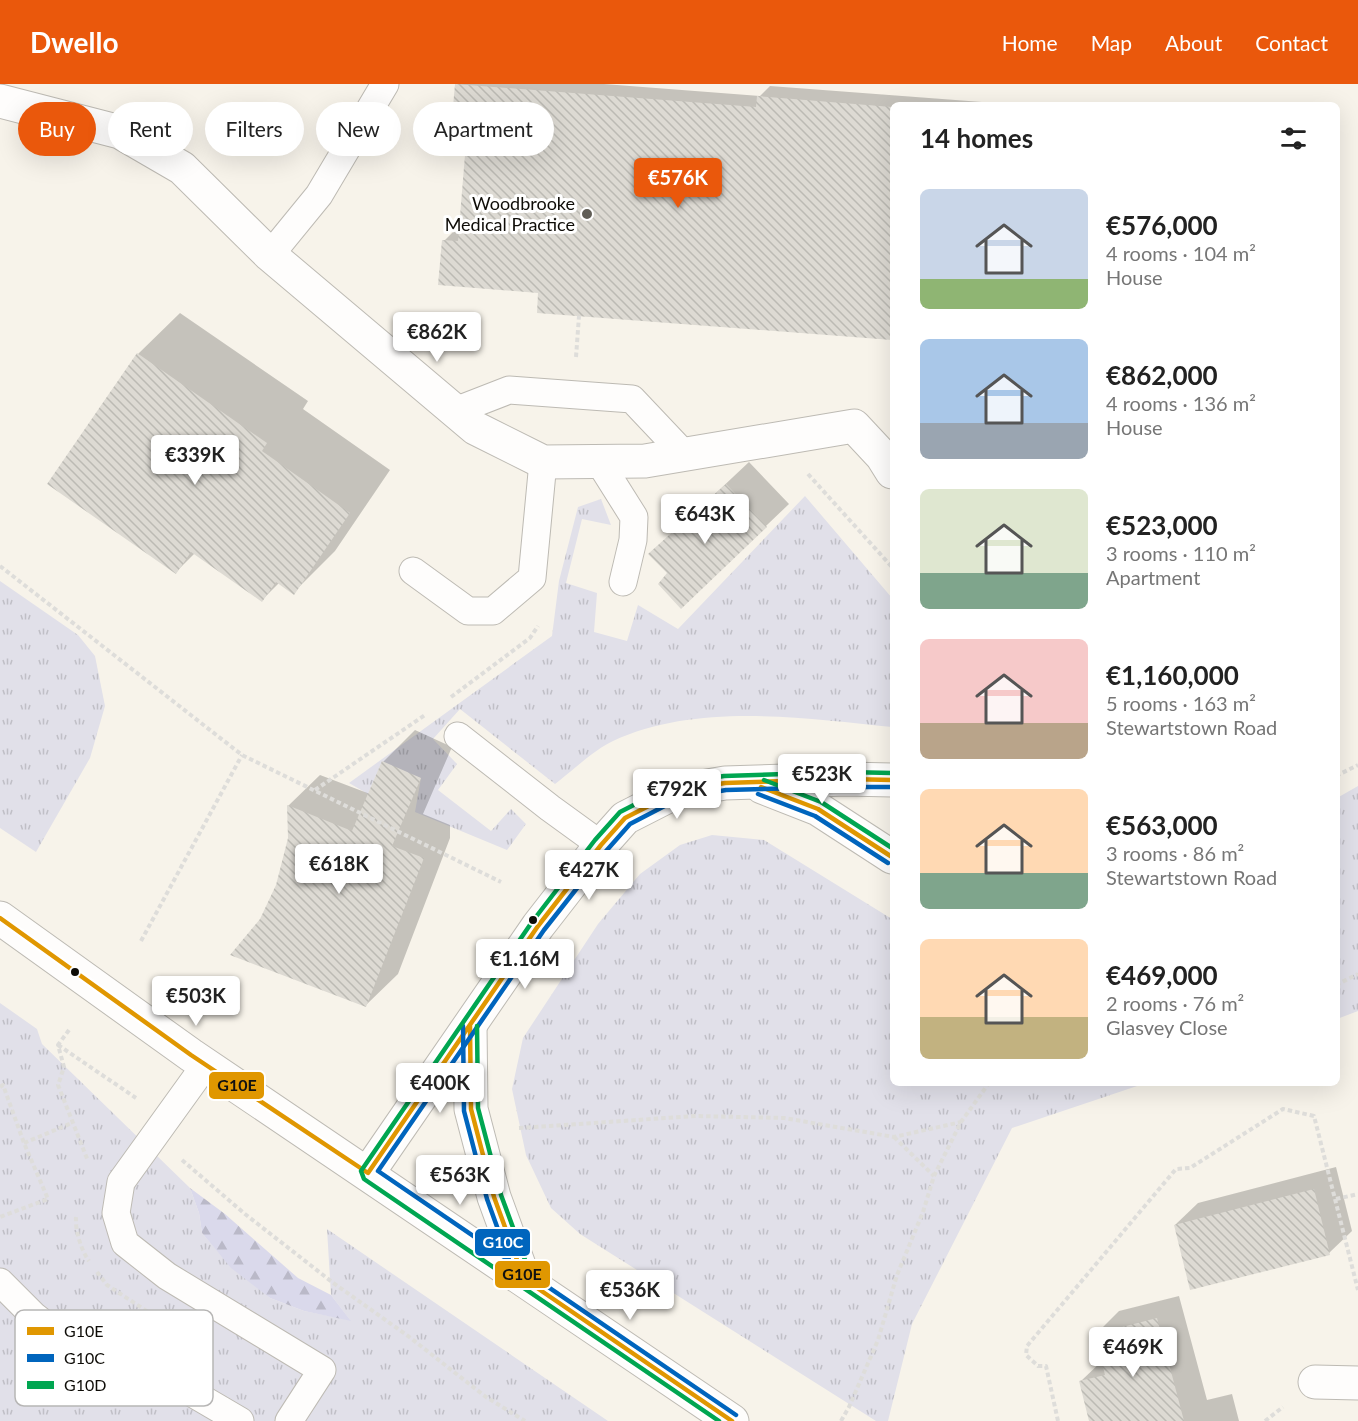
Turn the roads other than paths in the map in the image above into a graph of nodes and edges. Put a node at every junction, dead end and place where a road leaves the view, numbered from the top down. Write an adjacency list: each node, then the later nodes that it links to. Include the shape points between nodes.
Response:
1 (385, 84): 3 (lane, via 319,195)
2 (0, 100): 3 (street, via 120,132 182,168)
3 (270, 255): 4 (street)
4 (454, 411): 5 (lane, via 509,390 632,399); 6 (street, via 475,428)
5 (684, 454): 7 (street); 8 (street, via 854,426)
6 (543, 462): 7 (street); 9 (lane, via 532,578 493,611 468,610)
7 (600, 463): 10 (lane, via 634,517)
8 (890, 468)
9 (413, 571)
10 (623, 582)
11 (458, 736): 14 (lane)
12 (890, 780): 13 (street)
13 (752, 783): 14 (street, via 678,791 625,818); 15 (street, via 818,809)
14 (601, 845): 17 (street, via 538,926)
15 (890, 856)
16 (0, 918): 18 (street)
17 (470, 1026): 19 (street); 20 (street, via 471,1109 494,1197)
18 (206, 1064): 19 (street); 27 (lane, via 121,1182 116,1214 125,1243 167,1276 322,1370)
19 (368, 1173): 20 (street)
20 (524, 1279): 28 (street)
21 (0, 1282): 22 (lane)
22 (28, 1310)
23 (1315, 1382): 24 (street)
24 (1358, 1383)
25 (213, 1405): 26 (lane)
26 (240, 1421)
27 (289, 1421)
28 (732, 1421)

